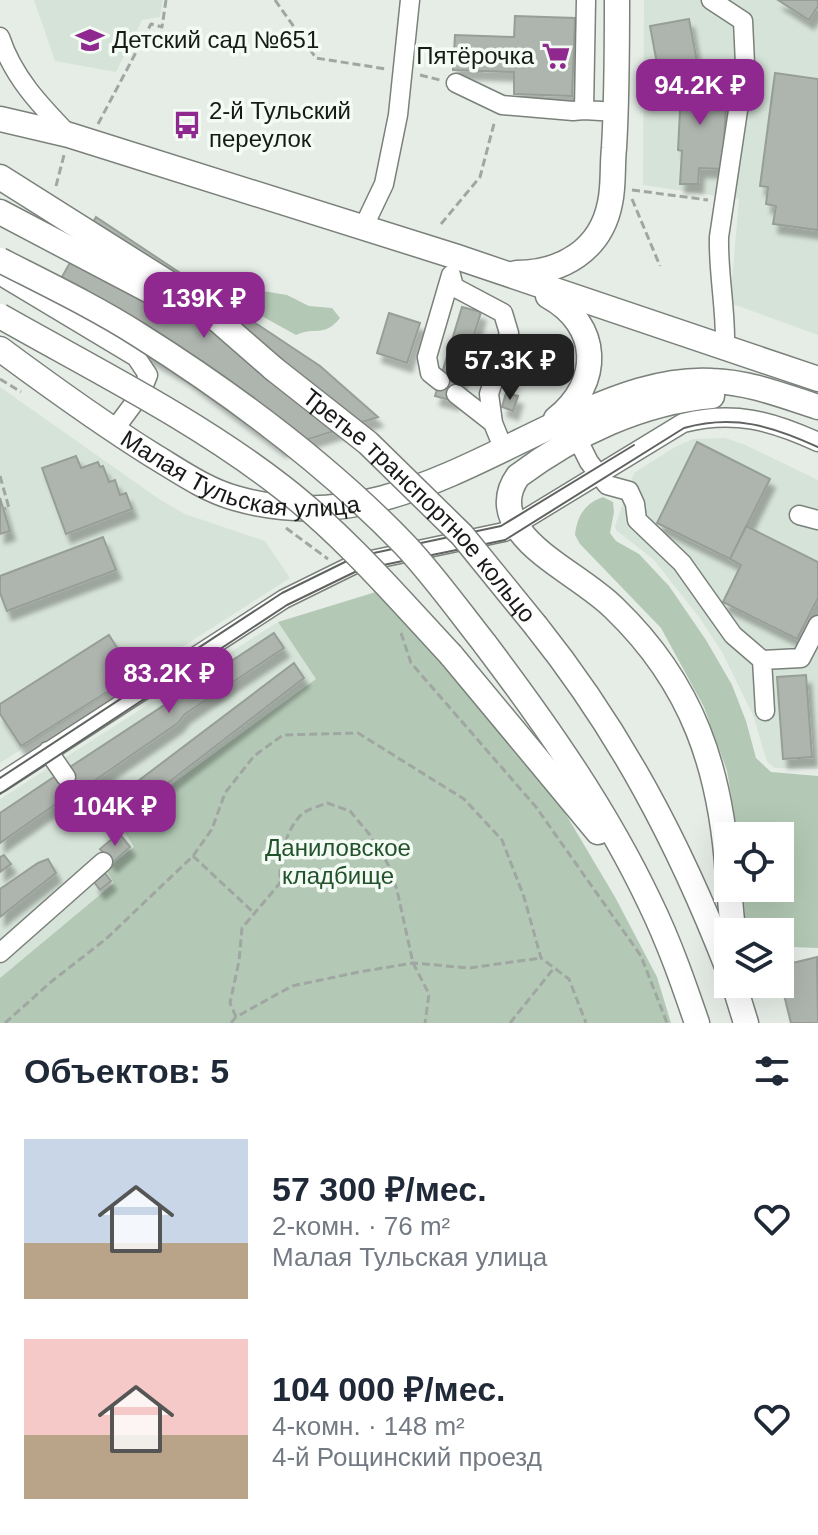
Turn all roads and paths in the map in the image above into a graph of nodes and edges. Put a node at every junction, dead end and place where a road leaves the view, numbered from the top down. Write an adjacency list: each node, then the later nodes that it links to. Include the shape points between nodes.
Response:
1 (166, 0): 14 (path, via 162,27 151,24)
2 (275, 0): 8 (path, via 316,58)
3 (410, 0): 8 (street)
4 (586, 0): 11 (street)
5 (617, 0): 12 (main road)
6 (711, 0): 20 (street, via 743,21 745,64)
7 (0, 37): 17 (street, via 19,79)
8 (404, 72): 9 (path); 23 (street, via 384,184)
9 (456, 83): 10 (street)
10 (502, 105): 11 (street); 22 (path, via 480,177)
11 (584, 110): 12 (street)
12 (617, 112): 28 (main road, via 610,204 596,237 577,258 549,270)
13 (0, 119): 15 (main road)
14 (98, 124)
15 (27, 125): 16 (main road); 17 (main road)
16 (0, 132)
17 (69, 135): 19 (path); 23 (main road)
18 (0, 177): 32 (main road, via 168,283)
19 (55, 187)
20 (725, 202): 26 (path, via 628,190); 30 (street, via 718,264)
21 (0, 212): 32 (main road, Третье транспортное кольцо, via 184,310)
22 (441, 224)
23 (363, 228): 25 (main road)
24 (0, 260): 59 (main road, Третье транспортное кольцо, bridge, via 138,334 203,378 330,474 406,546 531,705 593,797)
25 (454, 266): 28 (main road); 34 (street, via 427,357 430,373); 37 (street, via 454,287 503,313 509,333 489,394)
26 (660, 266)
27 (0, 271): 38 (street, via 136,357 148,375)
28 (506, 273): 30 (main road); 39 (main road, via 557,301 587,341 586,383 565,412)
29 (0, 316): 59 (main road, bridge, via 210,437 283,487 344,540 451,655 576,803)
30 (725, 346): 33 (main road)
31 (0, 349): 38 (main road, Малая Тульская улица)
32 (274, 369): 61 (main road, Третье транспортное кольцо, bridge, via 378,453 462,535 570,669 665,822)
33 (818, 379)
34 (440, 381)
35 (456, 394): 37 (street)
36 (818, 407): 39 (main road, via 755,387 676,383 611,399); 40 (main road, via 754,398 677,400 639,410)
37 (493, 423): 42 (street)
38 (114, 430): 42 (main road, Малая Тульская улица, via 190,478 231,497 274,508 317,510 371,503 429,485)
39 (542, 430): 42 (main road, Малая Тульская улица)
40 (578, 440): 43 (street); 48 (main road, via 529,468 512,485 508,505)
41 (818, 442): 43 (street, via 763,420 696,420 666,432)
42 (504, 450)
43 (599, 474): 48 (street); 51 (street, via 607,485 629,491 637,520 682,563 733,635)
44 (0, 476): 45 (path, via 9,508)
45 (3, 509)
46 (799, 515): 47 (street)
47 (818, 520)
48 (516, 526): 53 (street, via 357,563 284,599); 56 (main road, via 613,606 674,682 714,772)
49 (818, 625): 51 (street, via 801,658)
50 (400, 629): 72 (path, via 411,663 536,807 641,956)
51 (762, 660): 52 (street)
52 (765, 711)
53 (48, 751): 54 (street); 55 (street)
54 (66, 777)
55 (0, 783)
56 (724, 822)
57 (193, 856): 60 (path); 63 (path, via 212,829 225,793 254,756 283,735 358,733 464,799 502,840); 67 (path, via 106,939)
58 (103, 862): 62 (street)
59 (649, 901): 73 (main road, Третье транспортное кольцо)
60 (253, 912): 64 (path, via 280,883 279,861 303,813 327,803 350,811 389,866); 66 (path, via 242,928 230,1003)
61 (714, 932)
62 (0, 953)
63 (541, 958): 64 (path, via 469,968); 65 (path)
64 (413, 963): 66 (path, via 292,986); 69 (path, via 429,994)
65 (554, 968): 70 (path); 71 (path, via 569,979)
66 (236, 1017): 68 (path)
67 (5, 1023)
68 (231, 1023)
69 (425, 1023)
70 (510, 1023)
71 (586, 1023)
72 (667, 1023)
73 (697, 1023)

